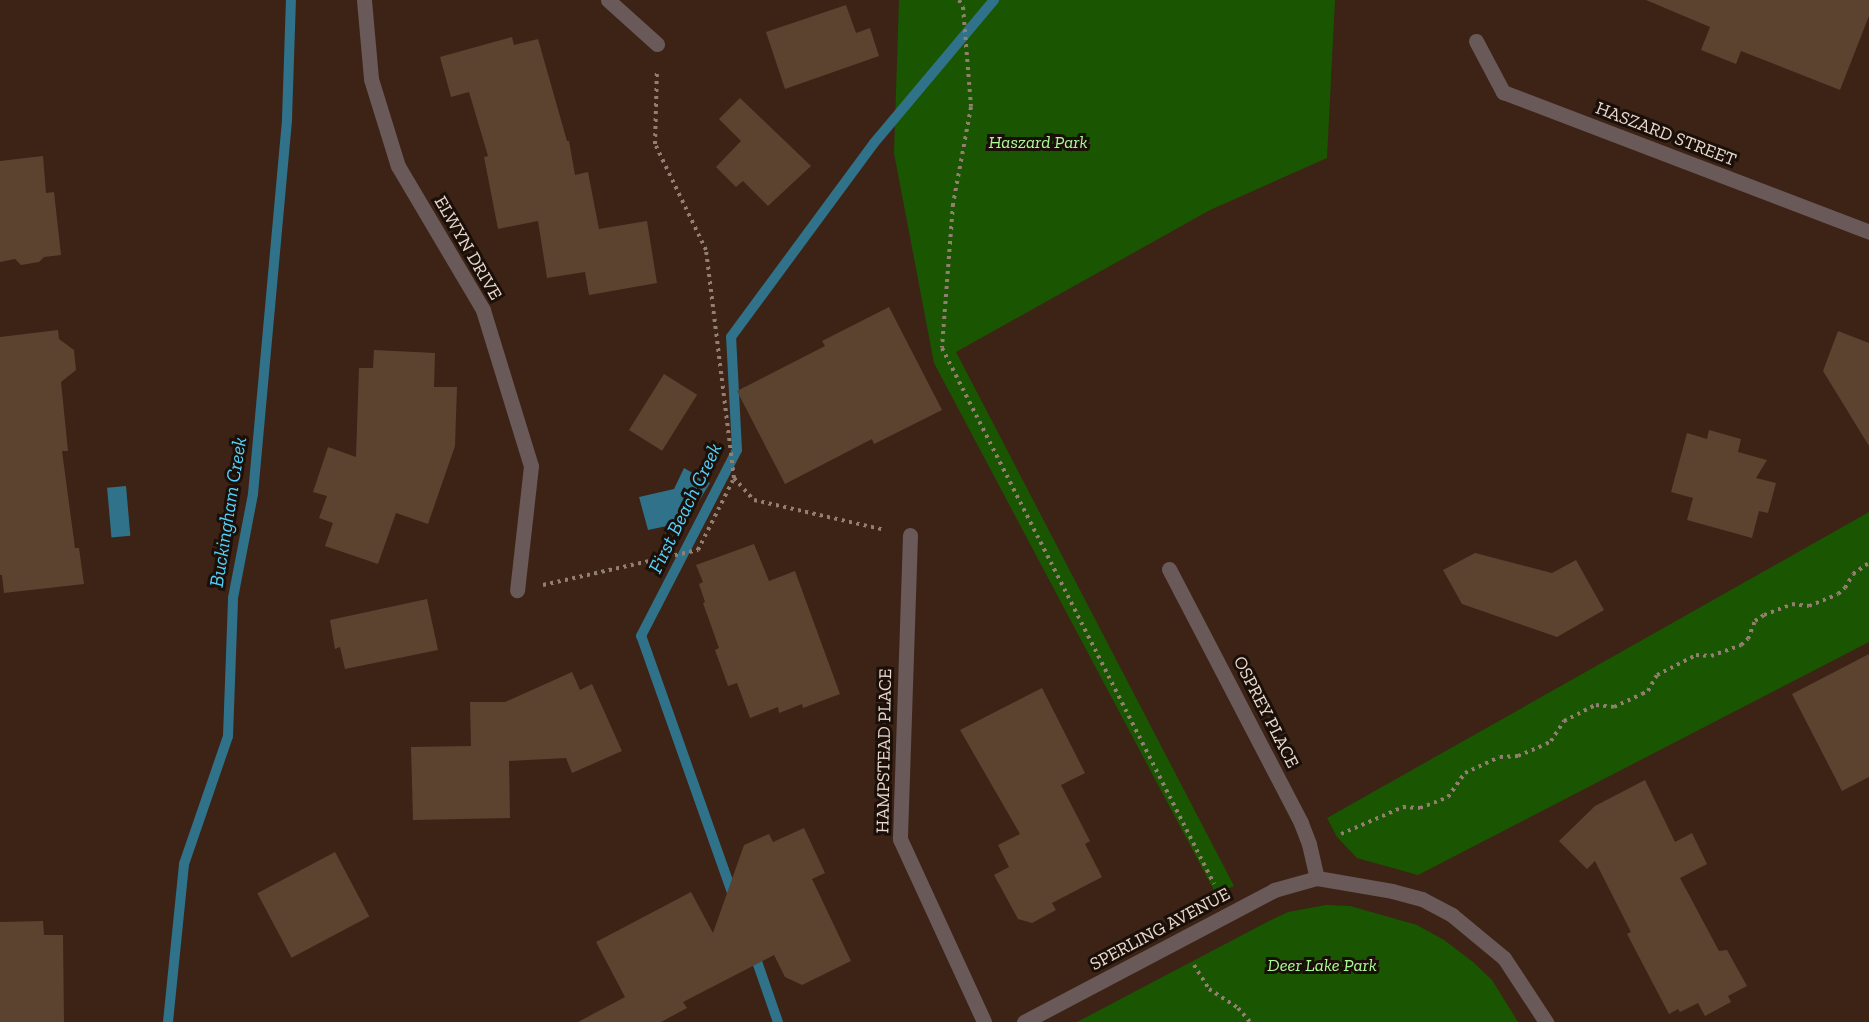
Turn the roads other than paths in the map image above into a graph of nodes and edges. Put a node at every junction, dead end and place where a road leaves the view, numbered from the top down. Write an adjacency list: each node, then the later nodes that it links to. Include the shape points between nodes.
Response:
1 (364, 0): 8 (street, ELWYN DRIVE, via 371,79 398,166 483,310 531,466)
2 (608, 0): 4 (street)
3 (1476, 41): 5 (street, HASZARD STREET, via 1503,92)
4 (657, 44)
5 (1869, 232)
6 (910, 535): 10 (street, HAMPSTEAD PLACE, via 900,839)
7 (1169, 569): 9 (street, OSPREY PLACE, via 1301,823)
8 (518, 590)
9 (1317, 878): 11 (street, SPERLING AVENUE, via 1274,890); 12 (street, via 1422,899 1452,915 1504,958)
10 (984, 1022)
11 (1024, 1022)
12 (1546, 1022)

